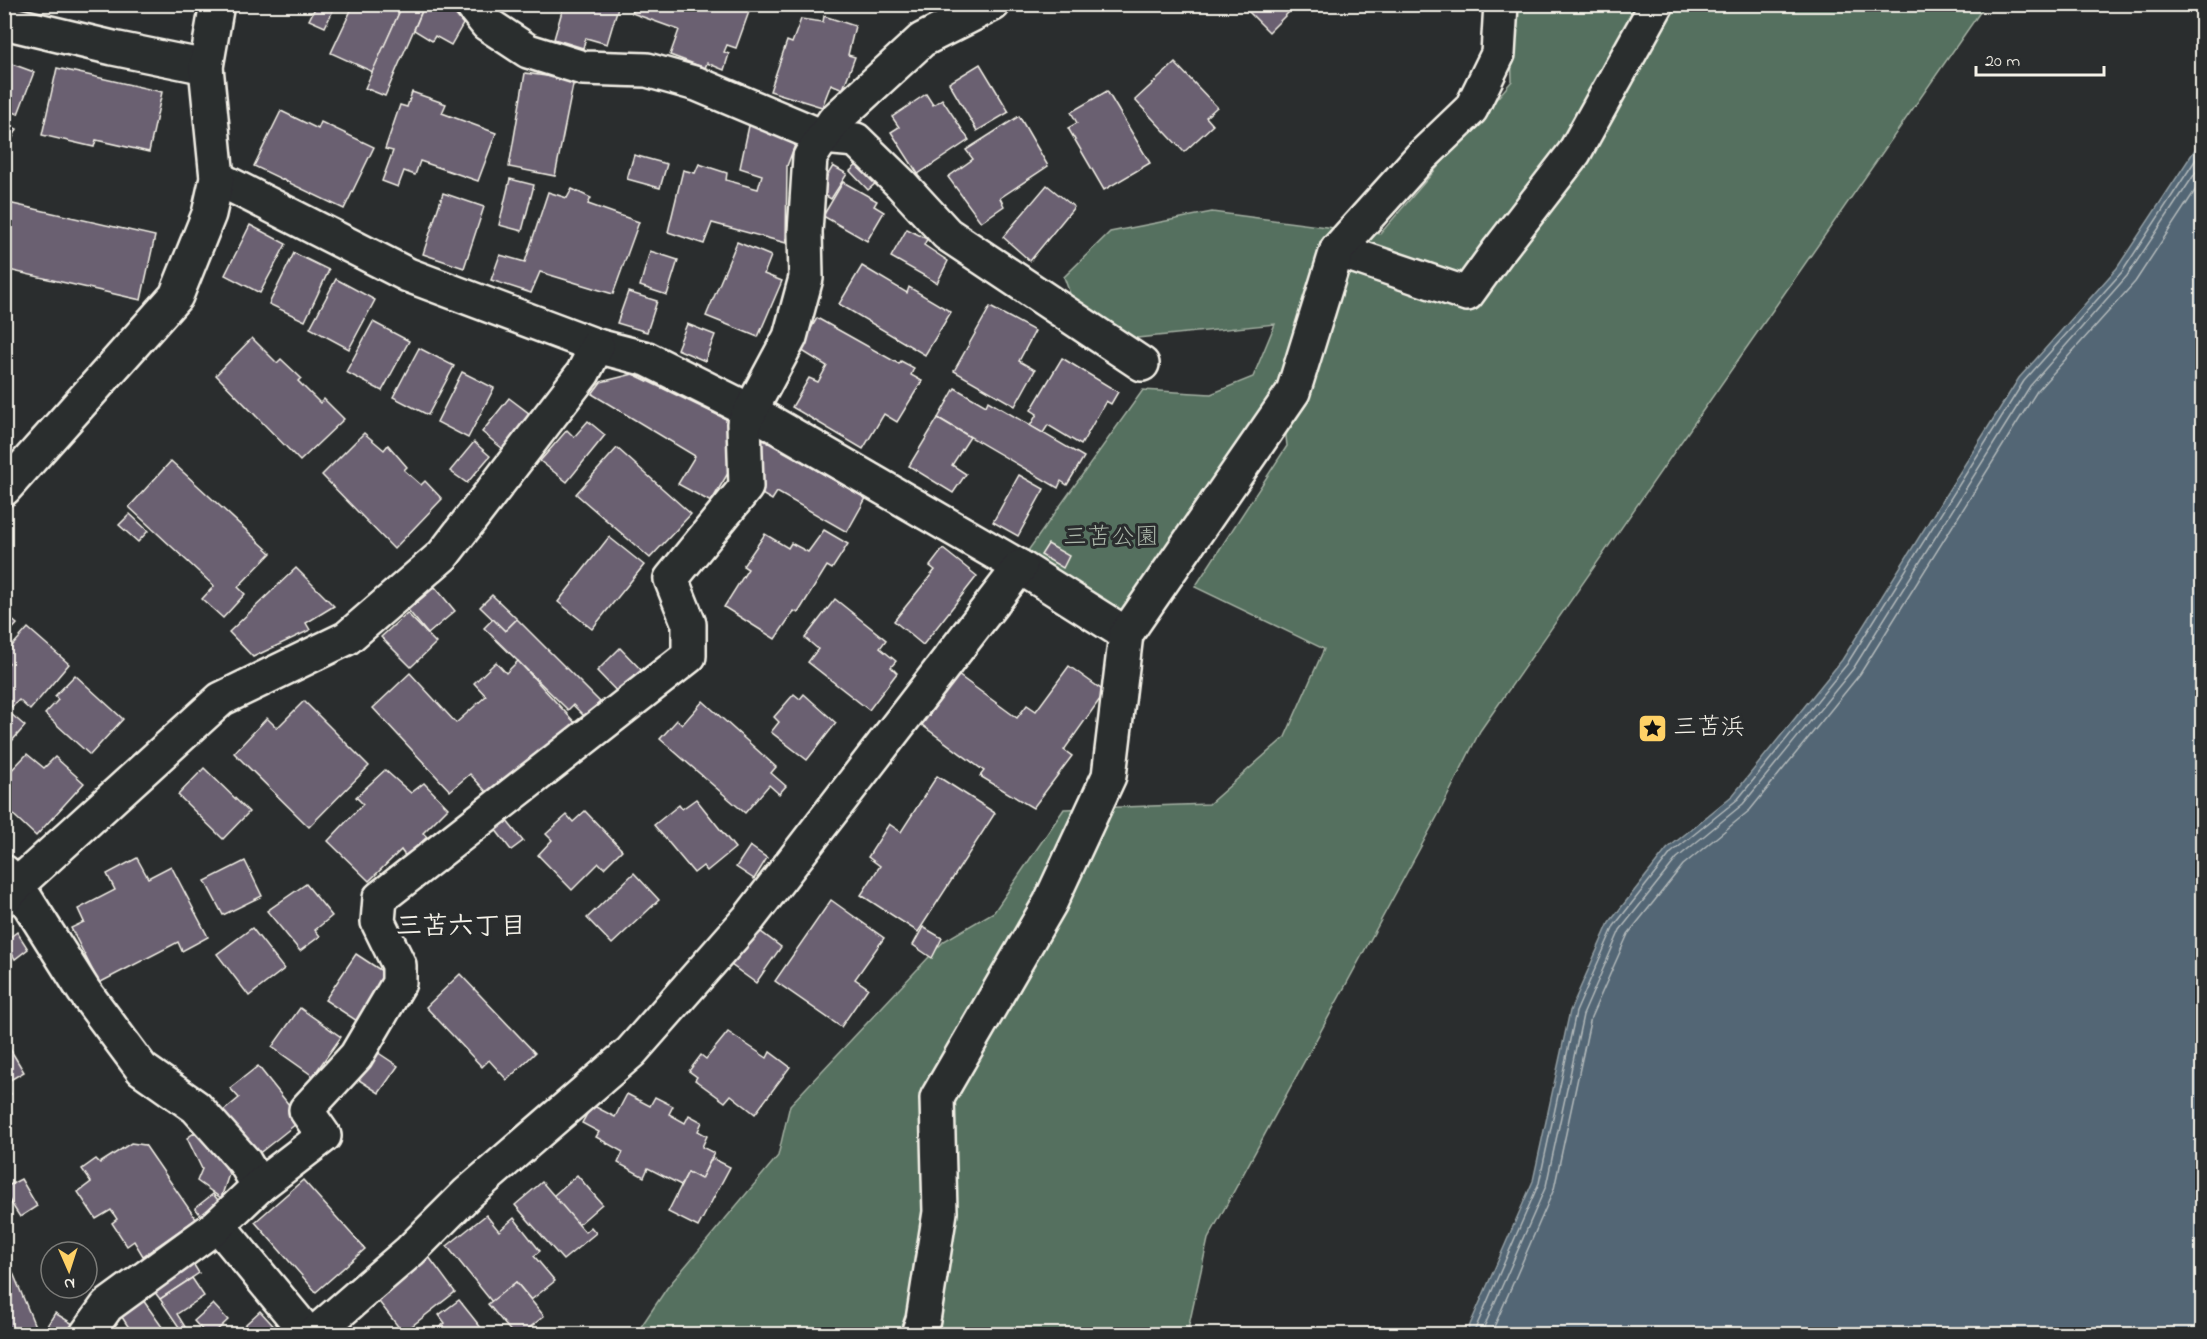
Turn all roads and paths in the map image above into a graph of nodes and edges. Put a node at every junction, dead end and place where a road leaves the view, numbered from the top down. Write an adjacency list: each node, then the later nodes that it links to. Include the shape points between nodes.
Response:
1 (217, 4): 7 (street)
2 (471, 4): 8 (street, via 487,24 528,51 583,68 647,70 687,81)
3 (993, 4): 8 (street, via 922,40 834,120)
4 (1501, 4): 10 (street, via 1498,54 1470,109)
5 (1657, 4): 10 (street, via 1574,153 1467,294)
6 (4, 22): 7 (street)
7 (206, 67): 9 (street)
8 (823, 137): 12 (street, via 856,140 947,234); 13 (street, via 810,156 806,278 790,337)
9 (217, 178): 11 (street, via 408,276); 14 (street, via 209,214 177,296)
10 (1337, 250): 16 (street, via 1293,392)
11 (597, 346): 13 (street, via 647,359); 17 (street, via 583,373 443,555 347,638 221,699)
12 (1142, 364)
13 (751, 411): 15 (street); 18 (street, via 744,423 746,487 671,579 689,624 689,656 380,898 378,922 399,965 399,983 356,1056 306,1110 324,1136)
14 (4, 489)
15 (1020, 567): 16 (street); 22 (street, via 750,917 631,1052 468,1193 410,1251)
16 (1126, 634): 23 (street, via 1109,776 1050,903 937,1098 940,1212)
17 (9, 885): 18 (street, via 142,1069 196,1107 244,1161)
18 (259, 1186): 19 (street)
19 (218, 1225): 20 (street, via 107,1306); 21 (street)
20 (87, 1335)
21 (308, 1335)
22 (314, 1335)
23 (918, 1335)

